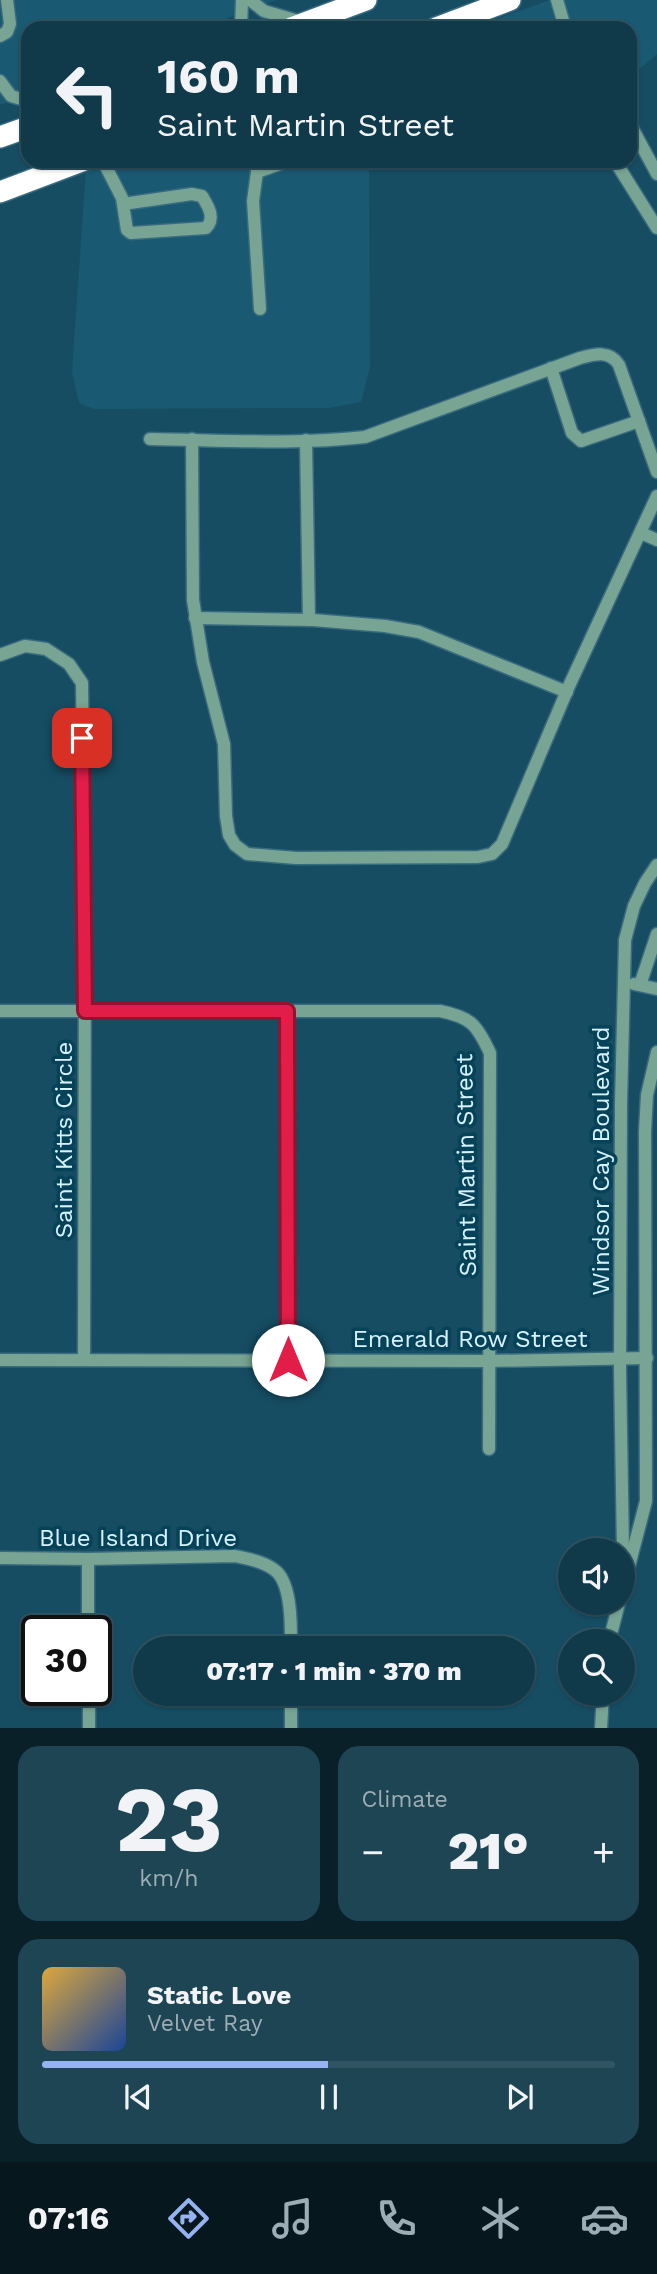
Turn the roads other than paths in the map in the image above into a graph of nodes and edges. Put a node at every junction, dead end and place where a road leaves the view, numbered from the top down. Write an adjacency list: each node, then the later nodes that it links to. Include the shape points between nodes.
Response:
1 (7, 0): 12 (street, via 10,24)
2 (242, 0): 7 (street)
3 (250, 0): 8 (street)
4 (366, 0): 9 (highway)
5 (510, 0): 10 (highway)
6 (557, 0): 11 (street)
7 (241, 21)
8 (288, 21)
9 (309, 21)
10 (454, 21)
11 (564, 21)
12 (0, 36)
13 (0, 81): 14 (street, via 12,96)
14 (21, 99)
15 (21, 130): 16 (highway)
16 (0, 137)
17 (637, 137): 22 (street)
18 (63, 168): 23 (highway)
19 (107, 168): 24 (street)
20 (256, 168): 26 (street, via 253,201)
21 (619, 168): 25 (street)
22 (657, 174)
23 (0, 192)
24 (123, 204): 24 (street, via 131,233 206,229 211,220 202,196 192,194)
25 (657, 228)
26 (260, 309)
27 (551, 368): 28 (street, via 597,354 615,359); 28 (street, via 572,433 581,441); 31 (street, via 365,437)
28 (639, 421): 32 (street)
29 (150, 439): 30 (street)
30 (192, 439): 31 (street); 36 (street)
31 (306, 440): 37 (street)
32 (657, 472)
33 (657, 496): 34 (street)
34 (641, 533): 35 (street); 39 (street)
35 (657, 540)
36 (195, 618): 37 (street); 39 (street, via 224,744 229,835 247,855 492,855 502,844)
37 (309, 620): 39 (street, via 419,632)
38 (0, 655): 46 (street, Saint Kitts Circle, via 25,646 47,649 69,664 82,683)
39 (567, 692)
40 (657, 864): 42 (street, Windsor Cay Boulevard, via 634,906 625,940)
41 (657, 934): 43 (street)
42 (624, 981): 43 (street); 50 (street, Windsor Cay Boulevard)
43 (640, 985): 44 (street)
44 (657, 989)
45 (0, 1011): 46 (street, Saint Martin Street)
46 (85, 1011): 47 (street, Saint Martin Street); 52 (street, Saint Kitts Circle)
47 (287, 1011): 53 (street); 54 (street, Saint Martin Street, via 440,1010 461,1015 479,1029 490,1053)
48 (657, 1052): 49 (street, Windsor Cay Boulevard, via 645,1131)
49 (647, 1358): 50 (street, Emerald Row Street); 57 (street, Windsor Cay Boulevard, via 646,1501)
50 (620, 1359): 54 (street, Emerald Row Street); 56 (street, Windsor Cay Boulevard)
51 (0, 1360): 52 (street, Emerald Row Street)
52 (84, 1360): 53 (street, Emerald Row Street)
53 (288, 1360): 54 (street, Emerald Row Street)
54 (489, 1361): 55 (street, Saint Martin Street)
55 (489, 1450)
56 (623, 1538)
57 (635, 1542)
58 (0, 1558): 59 (street, Blue Island Drive)
59 (88, 1559): 60 (street); 61 (street, Blue Island Drive, via 235,1556 258,1561 276,1572 284,1584)
60 (89, 1615)
61 (291, 1636)
62 (89, 1706): 65 (street)
63 (291, 1706): 66 (street)
64 (602, 1706): 67 (street)
65 (89, 1728)
66 (291, 1728)
67 (601, 1728)

